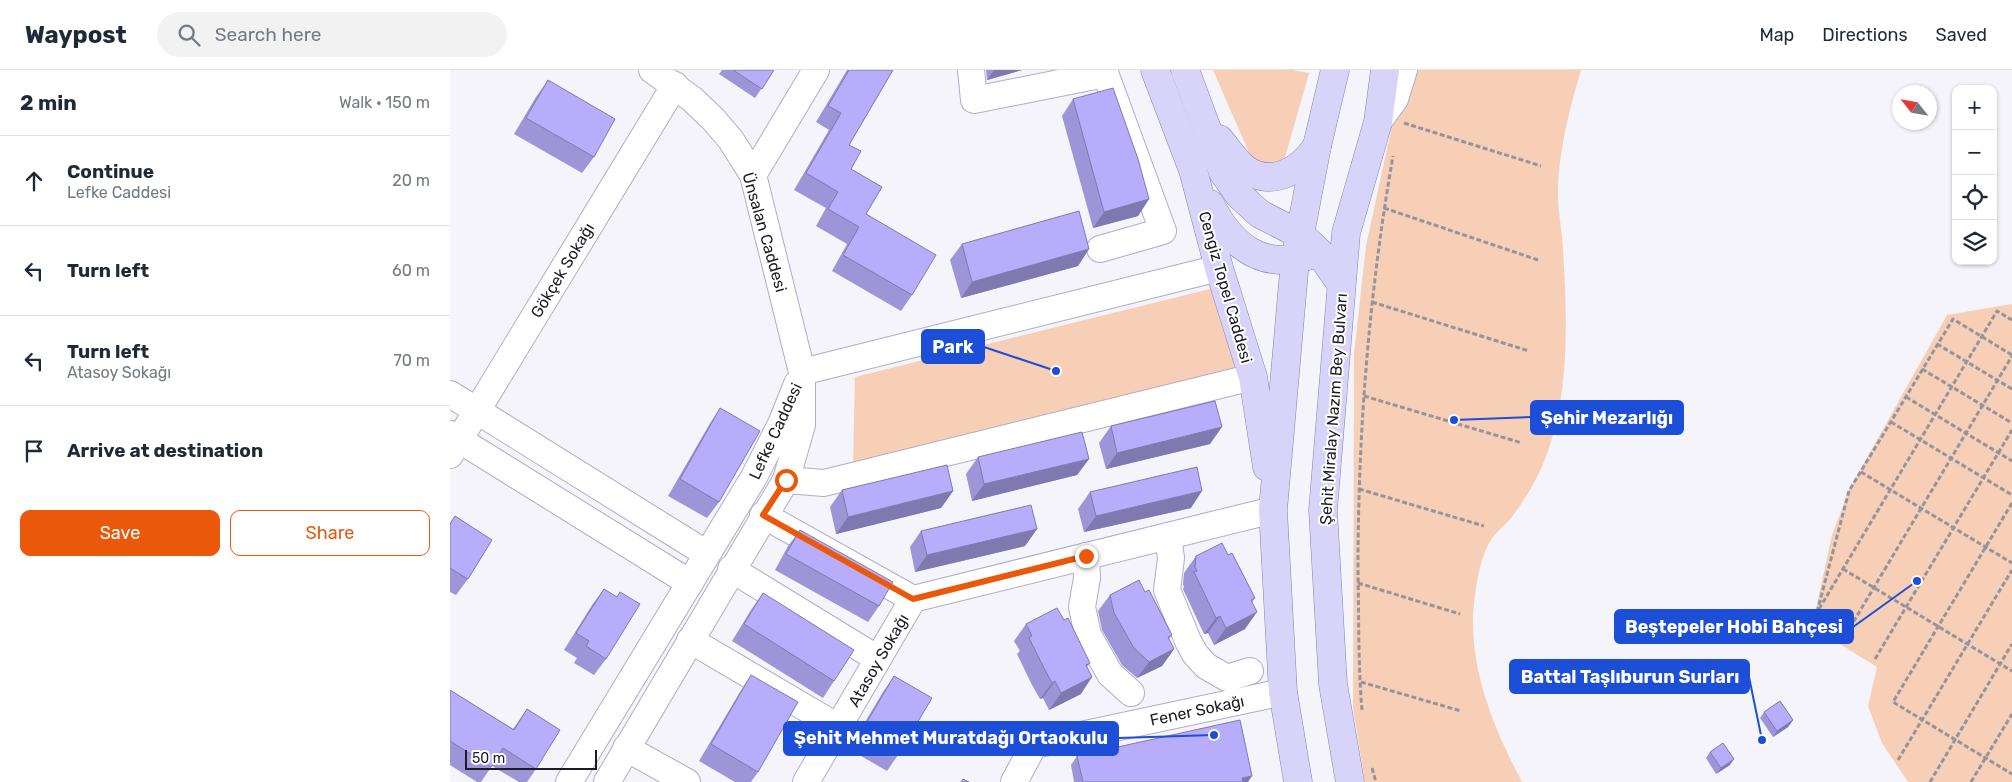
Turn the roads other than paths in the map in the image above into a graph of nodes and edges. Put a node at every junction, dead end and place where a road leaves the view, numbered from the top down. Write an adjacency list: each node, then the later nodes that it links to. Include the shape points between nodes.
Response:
1 (652, 70): 10 (street, Ünsalan Caddesi)
2 (816, 70): 15 (street)
3 (971, 70): 9 (street, via 974,100)
4 (1155, 70): 14 (main road, Cengiz Topel Caddesi)
5 (1185, 70): 11 (main road)
6 (1335, 70): 13 (main road)
7 (1385, 70): 12 (main road, Şehit Miralay Nazım Bey Bulvarı)
8 (1404, 70): 12 (street, via 1395,98)
9 (1105, 72): 17 (street, via 1163,231)
10 (675, 85): 15 (street, Ünsalan Caddesi, via 713,119); 24 (street, Gökçek Sokağı)
11 (1205, 122): 13 (main road, via 1244,168 1256,175 1284,175 1298,168); 18 (main road, via 1223,172 1239,195)
12 (1395, 122): 16 (main road, Şehit Miralay Nazım Bey Bulvarı)
13 (1317, 146): 18 (main road)
14 (1193, 170): 18 (main road, via 1222,226 1240,245 1264,258 1282,261); 19 (main road, Cengiz Topel Caddesi)
15 (753, 175): 21 (street, Ünsalan Caddesi)
16 (1346, 233): 18 (main road); 20 (main road, Şehit Miralay Nazım Bey Bulvarı)
17 (1100, 249)
18 (1305, 249): 20 (main road); 27 (main road)
19 (1219, 268): 21 (street); 22 (main road, Cengiz Topel Caddesi)
20 (1341, 284): 48 (main road, Şehit Miralay Nazım Bey Bulvarı, via 1323,510 1333,684)
21 (802, 372): 26 (street, Lefke Caddesi, via 802,425); 30 (street, Lefke Caddesi, via 781,424 754,477)
22 (1253, 378): 26 (street, via 824,483); 27 (main road, Cengiz Topel Caddesi)
23 (450, 394): 24 (street)
24 (477, 411): 25 (street, Gökçek Sokağı); 30 (street)
25 (453, 443): 33 (street)
26 (786, 480): 28 (street, Lefke Caddesi)
27 (1274, 510): 29 (street, Atasoy Sokağı); 38 (main road)
28 (763, 515): 32 (street, Lefke Caddesi); 34 (street)
29 (1168, 536): 31 (street, Atasoy Sokağı); 37 (street, via 1171,558 1167,590 1195,654 1206,666 1226,678)
30 (707, 554): 33 (street, Lefke Caddesi)
31 (1086, 556): 34 (street, Atasoy Sokağı); 39 (street, via 1087,578 1082,606 1088,635 1110,674)
32 (731, 569): 35 (street, Lefke Caddesi); 36 (street)
33 (690, 583): 43 (street, Lefke Caddesi)
34 (913, 599): 36 (street, Atasoy Sokağı)
35 (690, 640): 40 (street); 41 (street, Lefke Caddesi)
36 (878, 658): 40 (street, Atasoy Sokağı)
37 (1250, 672)
38 (1283, 692): 46 (street, Fener Sokağı, via 1034,746); 47 (main road)
39 (1131, 693)
40 (838, 727): 45 (street, Atasoy Sokağı)
41 (626, 748): 42 (street, Lefke Caddesi); 44 (street)
42 (617, 779)
43 (569, 782)
44 (687, 782)
45 (806, 782)
46 (1014, 782)
47 (1298, 782)
48 (1350, 782)

